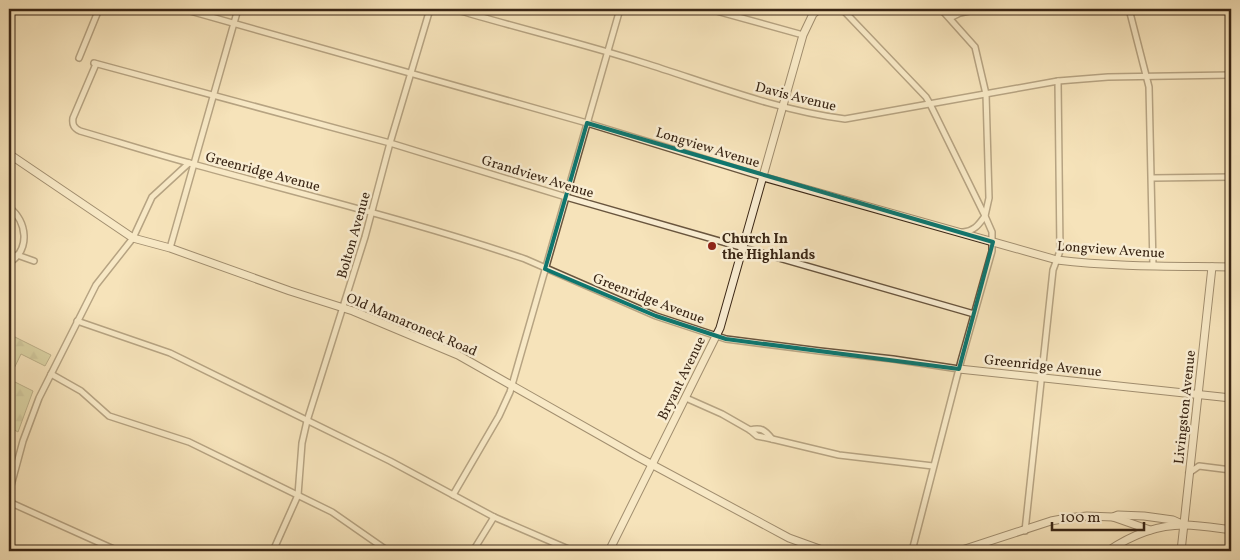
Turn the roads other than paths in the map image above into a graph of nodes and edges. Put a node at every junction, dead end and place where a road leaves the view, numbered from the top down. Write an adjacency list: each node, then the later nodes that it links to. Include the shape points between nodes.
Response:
1 (99, 9): 17 (street)
2 (184, 9): 14 (street, Longview Avenue)
3 (238, 9): 14 (street)
4 (430, 9): 18 (street, Bolton Avenue)
5 (454, 9): 16 (street, Davis Avenue)
6 (620, 9): 16 (street)
7 (709, 9): 15 (street)
8 (819, 9): 15 (street, Bryant Avenue)
9 (842, 9): 24 (street)
10 (941, 9): 13 (street)
11 (979, 9): 13 (street)
12 (1129, 9): 20 (street)
13 (950, 18): 22 (street, via 977,52)
14 (234, 22): 18 (street, Longview Avenue); 23 (street)
15 (803, 35): 25 (street, Bryant Avenue)
16 (608, 52): 25 (street, Davis Avenue); 26 (street)
17 (79, 58)
18 (411, 74): 26 (street, Longview Avenue); 28 (street, Bolton Avenue)
19 (1231, 75): 20 (street, Davis Avenue)
20 (1147, 77): 21 (street, Davis Avenue); 33 (street)
21 (1058, 81): 22 (street, Davis Avenue); 44 (street, via 1060,251)
22 (986, 94): 24 (street, Davis Avenue); 37 (street, via 988,198)
23 (214, 95): 27 (street, Grandview Avenue, via 95,63 73,118); 28 (street, Grandview Avenue); 30 (street)
24 (930, 104): 25 (street, Davis Avenue, via 845,119); 37 (street)
25 (783, 106): 31 (street, Bryant Avenue)
26 (588, 123): 31 (street, Longview Avenue); 34 (street)
27 (77, 129): 30 (street, Greenridge Avenue)
28 (390, 143): 34 (street, Grandview Avenue); 36 (street, Bolton Avenue)
29 (9, 154): 39 (street, Old Mamaroneck Road)
30 (192, 164): 36 (street, Greenridge Avenue); 39 (street, via 152,197); 41 (street)
31 (763, 177): 38 (street, Longview Avenue); 42 (street, Bryant Avenue)
32 (1231, 177): 33 (street)
33 (1152, 178): 47 (street)
34 (566, 197): 42 (street, Grandview Avenue); 50 (street)
35 (9, 207): 43 (street, via 19,218 24,233)
36 (371, 213): 50 (street, Greenridge Avenue, via 502,251); 51 (street, Bolton Avenue)
37 (985, 216): 38 (street, via 973,230); 40 (street)
38 (958, 232): 40 (street, Longview Avenue)
39 (133, 238): 41 (street, Old Mamaroneck Road); 53 (street, via 96,285)
40 (993, 242): 44 (street, Longview Avenue); 52 (street)
41 (170, 248): 51 (street, Old Mamaroneck Road)
42 (742, 248): 52 (street, Grandview Avenue); 54 (street, Bryant Avenue)
43 (17, 256): 45 (street); 46 (street)
44 (1057, 260): 47 (street, Longview Avenue); 57 (street, via 1053,270)
45 (34, 262)
46 (9, 263)
47 (1153, 266): 48 (street, Longview Avenue)
48 (1212, 266): 49 (street, Longview Avenue); 59 (street, Livingston Avenue)
49 (1231, 267)
50 (545, 269): 54 (street, Greenridge Avenue, via 656,316); 58 (street)
51 (343, 308): 58 (street, Old Mamaroneck Road, via 458,354); 62 (street, Bolton Avenue)
52 (974, 314): 55 (street)
53 (77, 321): 56 (street); 62 (street, via 170,353)
54 (715, 336): 55 (street, Greenridge Avenue); 60 (street, Bryant Avenue)
55 (959, 369): 57 (street, Greenridge Avenue); 66 (street)
56 (51, 374): 69 (street, via 22,441); 70 (street, via 81,391 109,416 189,442)
57 (1041, 378): 59 (street, Greenridge Avenue); 78 (street)
58 (512, 385): 65 (street, Old Mamaroneck Road); 71 (street, via 499,416)
59 (1198, 394): 61 (street, Greenridge Avenue); 68 (street, Livingston Avenue)
60 (686, 398): 63 (street); 65 (street, Bryant Avenue)
61 (1231, 398)
62 (308, 421): 70 (street, Bolton Avenue, via 302,443); 71 (street)
63 (750, 430): 64 (street, via 761,438); 64 (street, via 764,430)
64 (772, 439): 66 (street, via 839,455)
65 (653, 465): 84 (street, Bryant Avenue); 85 (street, Old Mamaroneck Road, via 789,538)
66 (933, 466): 86 (street)
67 (1231, 470): 68 (street, via 1199,466)
68 (1189, 473): 75 (street, Livingston Avenue)
69 (9, 493)
70 (298, 495): 80 (street, Bolton Avenue); 81 (street, via 332,512)
71 (452, 495): 73 (street)
72 (9, 502): 79 (street)
73 (494, 516): 82 (street); 83 (street)
74 (1113, 517): 75 (street, via 1144,516); 76 (street); 78 (street, via 1067,518)
75 (1184, 525): 76 (street); 77 (street); 89 (street, Livingston Avenue)
76 (1150, 530): 88 (street)
77 (1231, 530)
78 (1024, 531): 87 (street)
79 (118, 551)
80 (273, 551)
81 (388, 551)
82 (472, 551)
83 (573, 551)
84 (609, 551)
85 (826, 551)
86 (912, 551)
87 (959, 551)
88 (1108, 551)
89 (1181, 551)

